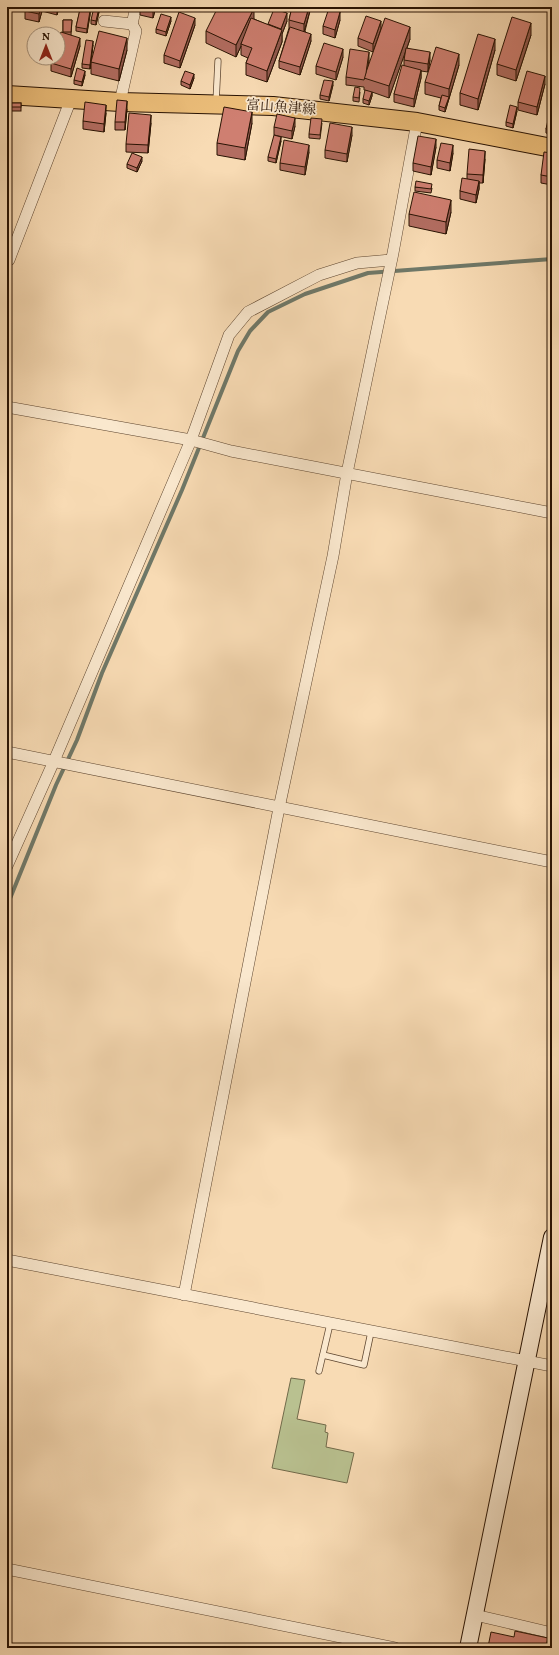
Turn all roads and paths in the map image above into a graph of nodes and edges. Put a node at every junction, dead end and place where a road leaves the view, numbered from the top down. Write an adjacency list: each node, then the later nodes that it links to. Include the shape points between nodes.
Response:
1 (136, 7): 3 (street)
2 (104, 21): 3 (street)
3 (132, 24): 7 (street, via 136,32)
4 (218, 61): 8 (lane)
5 (7, 95): 6 (main road, 富山魚津線)
6 (72, 99): 7 (main road, 富山魚津線); 12 (street)
7 (120, 102): 8 (main road, 富山魚津線)
8 (216, 104): 9 (main road, 富山魚津線, via 273,106)
9 (417, 122): 10 (main road, 富山魚津線); 11 (street)
10 (552, 148)
11 (391, 260): 14 (street, via 356,263 319,275 248,312 229,335); 15 (street)
12 (8, 262)
13 (7, 407): 14 (street)
14 (190, 440): 15 (street, via 231,451); 18 (street)
15 (347, 473): 16 (street); 19 (street)
16 (552, 513)
17 (7, 752): 18 (street)
18 (54, 761): 19 (street); 21 (street)
19 (279, 808): 20 (street); 24 (street)
20 (552, 862)
21 (7, 866)
22 (552, 1237): 28 (street)
23 (7, 1260): 24 (street)
24 (184, 1295): 25 (street)
25 (330, 1324): 26 (street); 27 (lane)
26 (371, 1332): 27 (lane, via 364,1365); 28 (street)
27 (323, 1355): 30 (lane)
28 (526, 1361): 29 (street); 32 (street)
29 (552, 1366)
30 (319, 1371)
31 (7, 1569): 34 (street)
32 (474, 1615): 33 (street); 35 (street)
33 (552, 1633)
34 (395, 1648)
35 (468, 1648)

